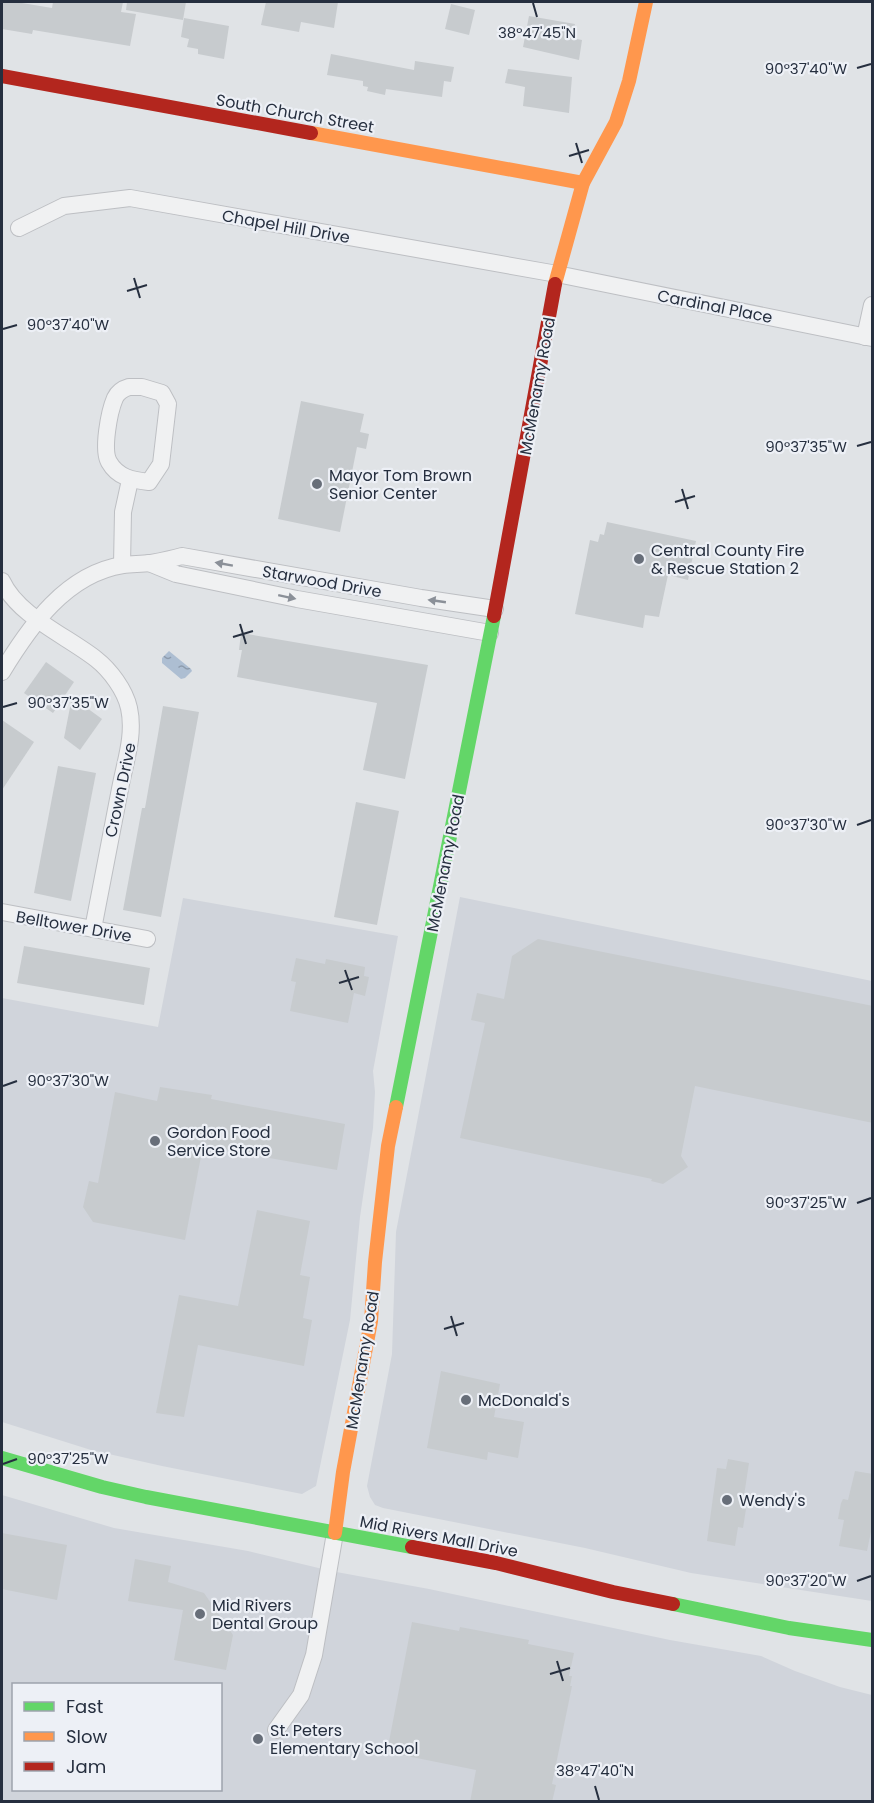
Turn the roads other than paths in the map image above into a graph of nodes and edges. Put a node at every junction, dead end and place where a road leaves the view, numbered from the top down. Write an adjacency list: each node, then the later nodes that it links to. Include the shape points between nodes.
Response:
1 (646, 2): 3 (street, McMenamy Road, via 616,122)
2 (2, 76): 3 (street, South Church Street)
3 (583, 183): 5 (street, McMenamy Road)
4 (19, 228): 5 (street, Chapel Hill Drive, via 63,206 130,198)
5 (557, 274): 7 (street, Cardinal Place); 12 (street, McMenamy Road)
6 (873, 305): 7 (street)
7 (869, 337)
8 (130, 480): 8 (street, via 149,482 161,464 167,414 168,404 162,393 141,387 121,389 115,398 106,445 110,464); 10 (street, via 123,512)
9 (149, 563): 10 (street, Starwood Drive); 12 (street, Starwood Drive, one-way to 9, via 182,556); 14 (street, Starwood Drive, one-way to 14, via 187,577)
10 (122, 565): 13 (street, Starwood Drive, via 86,578 51,604)
11 (2, 581): 13 (street, Crown Drive, via 8,593)
12 (495, 609): 14 (street, McMenamy Road)
13 (38, 620): 15 (street, Starwood Drive); 17 (street, Crown Drive, via 97,660 116,680 129,706 132,734)
14 (490, 633): 20 (street, McMenamy Road, via 388,1146 371,1321)
15 (2, 672)
16 (2, 912): 17 (street, Belltower Drive)
17 (93, 929): 18 (street, Belltower Drive)
18 (147, 939)
19 (2, 1458): 20 (street, Mid Rivers Mall Drive, via 102,1487)
20 (334, 1533): 21 (street, Mid Rivers Mall Drive, via 496,1563 789,1628); 22 (street, McMenamy Road, via 314,1655 301,1695)
21 (873, 1640)
22 (276, 1730)

